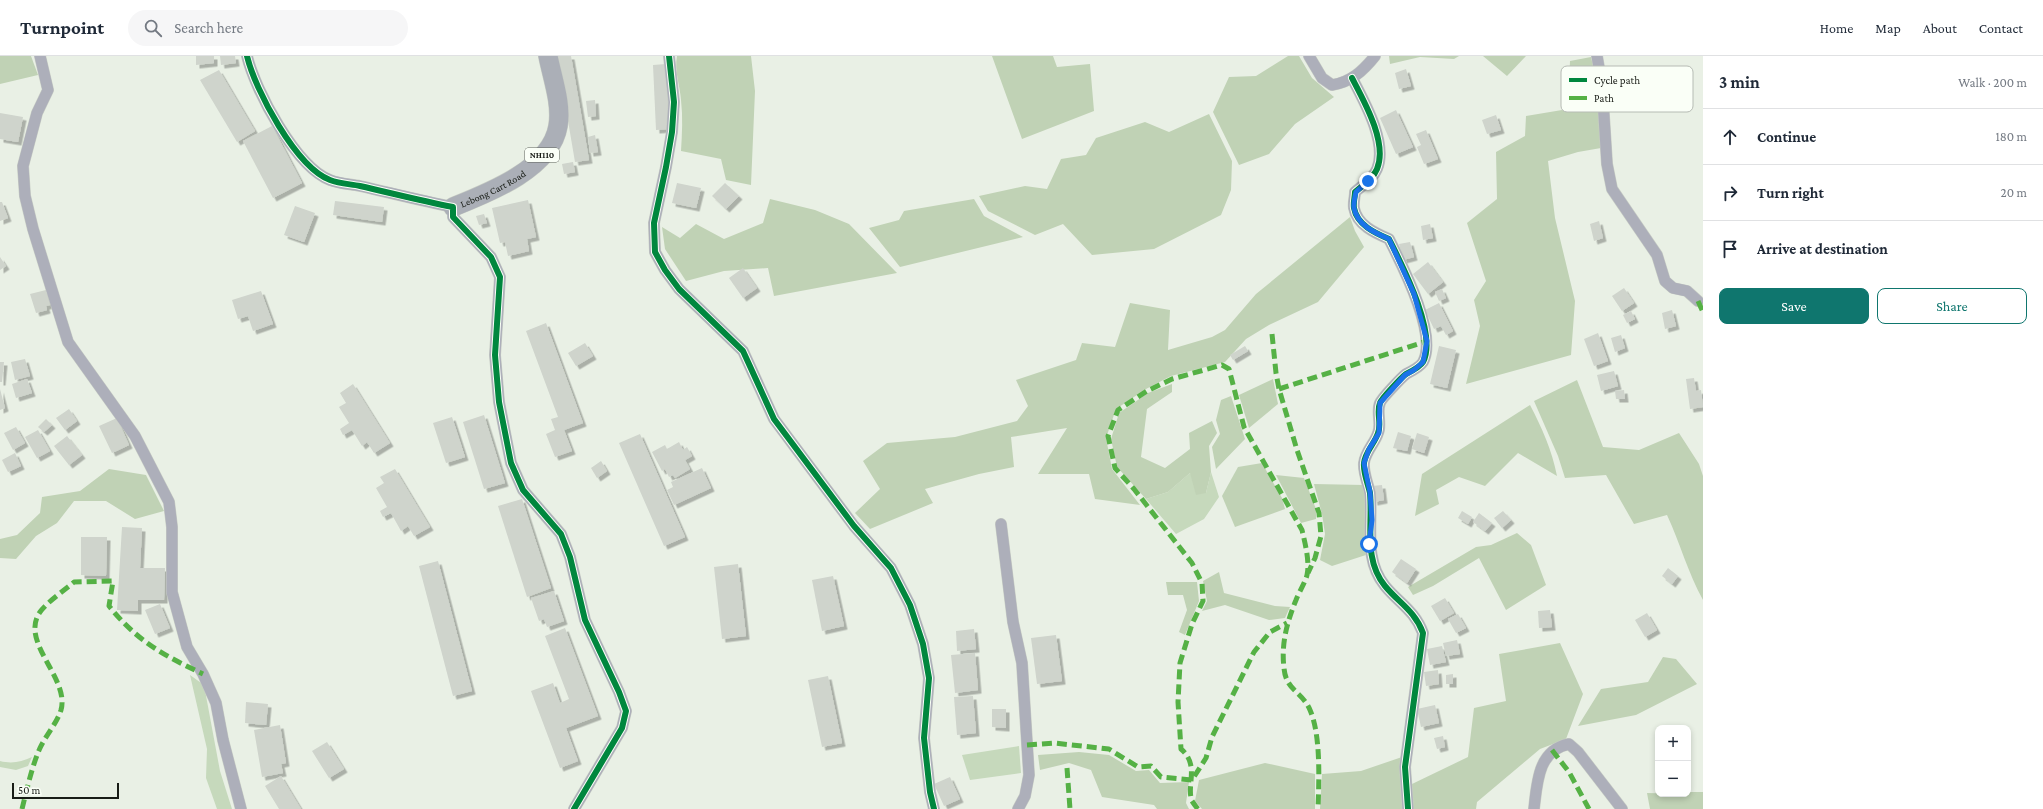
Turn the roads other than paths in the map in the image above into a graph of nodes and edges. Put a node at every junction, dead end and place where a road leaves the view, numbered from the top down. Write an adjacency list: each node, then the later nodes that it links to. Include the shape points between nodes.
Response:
1 (40, 56): 14 (street, via 48,90 37,113 24,166 25,196 32,229 68,342 135,436 169,502 172,527 172,592 187,647 216,703)
2 (247, 56): 11 (street, via 249,67 268,107 306,164 330,180)
3 (548, 56): 11 (highway, Lebong Cart Road / NH110, via 558,108 558,126 549,149 520,175 488,194)
4 (669, 56): 16 (street, via 674,110 654,224 655,252 679,290 743,352 774,419 854,526 890,568 910,606 929,678 924,738)
5 (1309, 56): 9 (street, via 1322,78 1332,86 1343,84)
6 (1375, 56): 9 (street)
7 (1597, 56): 8 (street)
8 (1599, 66)
9 (1352, 78): 18 (street, via 1370,113 1379,148 1377,169 1356,192 1354,208 1360,222 1374,233 1389,239 1414,294 1427,341 1423,362 1405,375 1380,403 1379,433 1364,463 1372,520 1369,544 1376,572 1385,586 1418,620 1423,633 1405,767)
10 (1604, 112): 12 (street, via 1607,164 1612,189 1657,255 1665,281 1673,288 1687,291)
11 (453, 207): 15 (street, via 453,217 491,257 500,277 495,355 499,402 511,463 523,490 560,534 570,557 585,620 626,711 622,728)
12 (1698, 302)
13 (1001, 524): 17 (street, via 1013,622 1022,663 1029,775 1025,796)
14 (241, 809)
15 (574, 809)
16 (934, 809)
17 (1018, 809)
18 (1408, 809)
19 (1534, 809): 20 (street, via 1540,769 1547,755 1561,745 1569,744)
20 (1622, 809)

